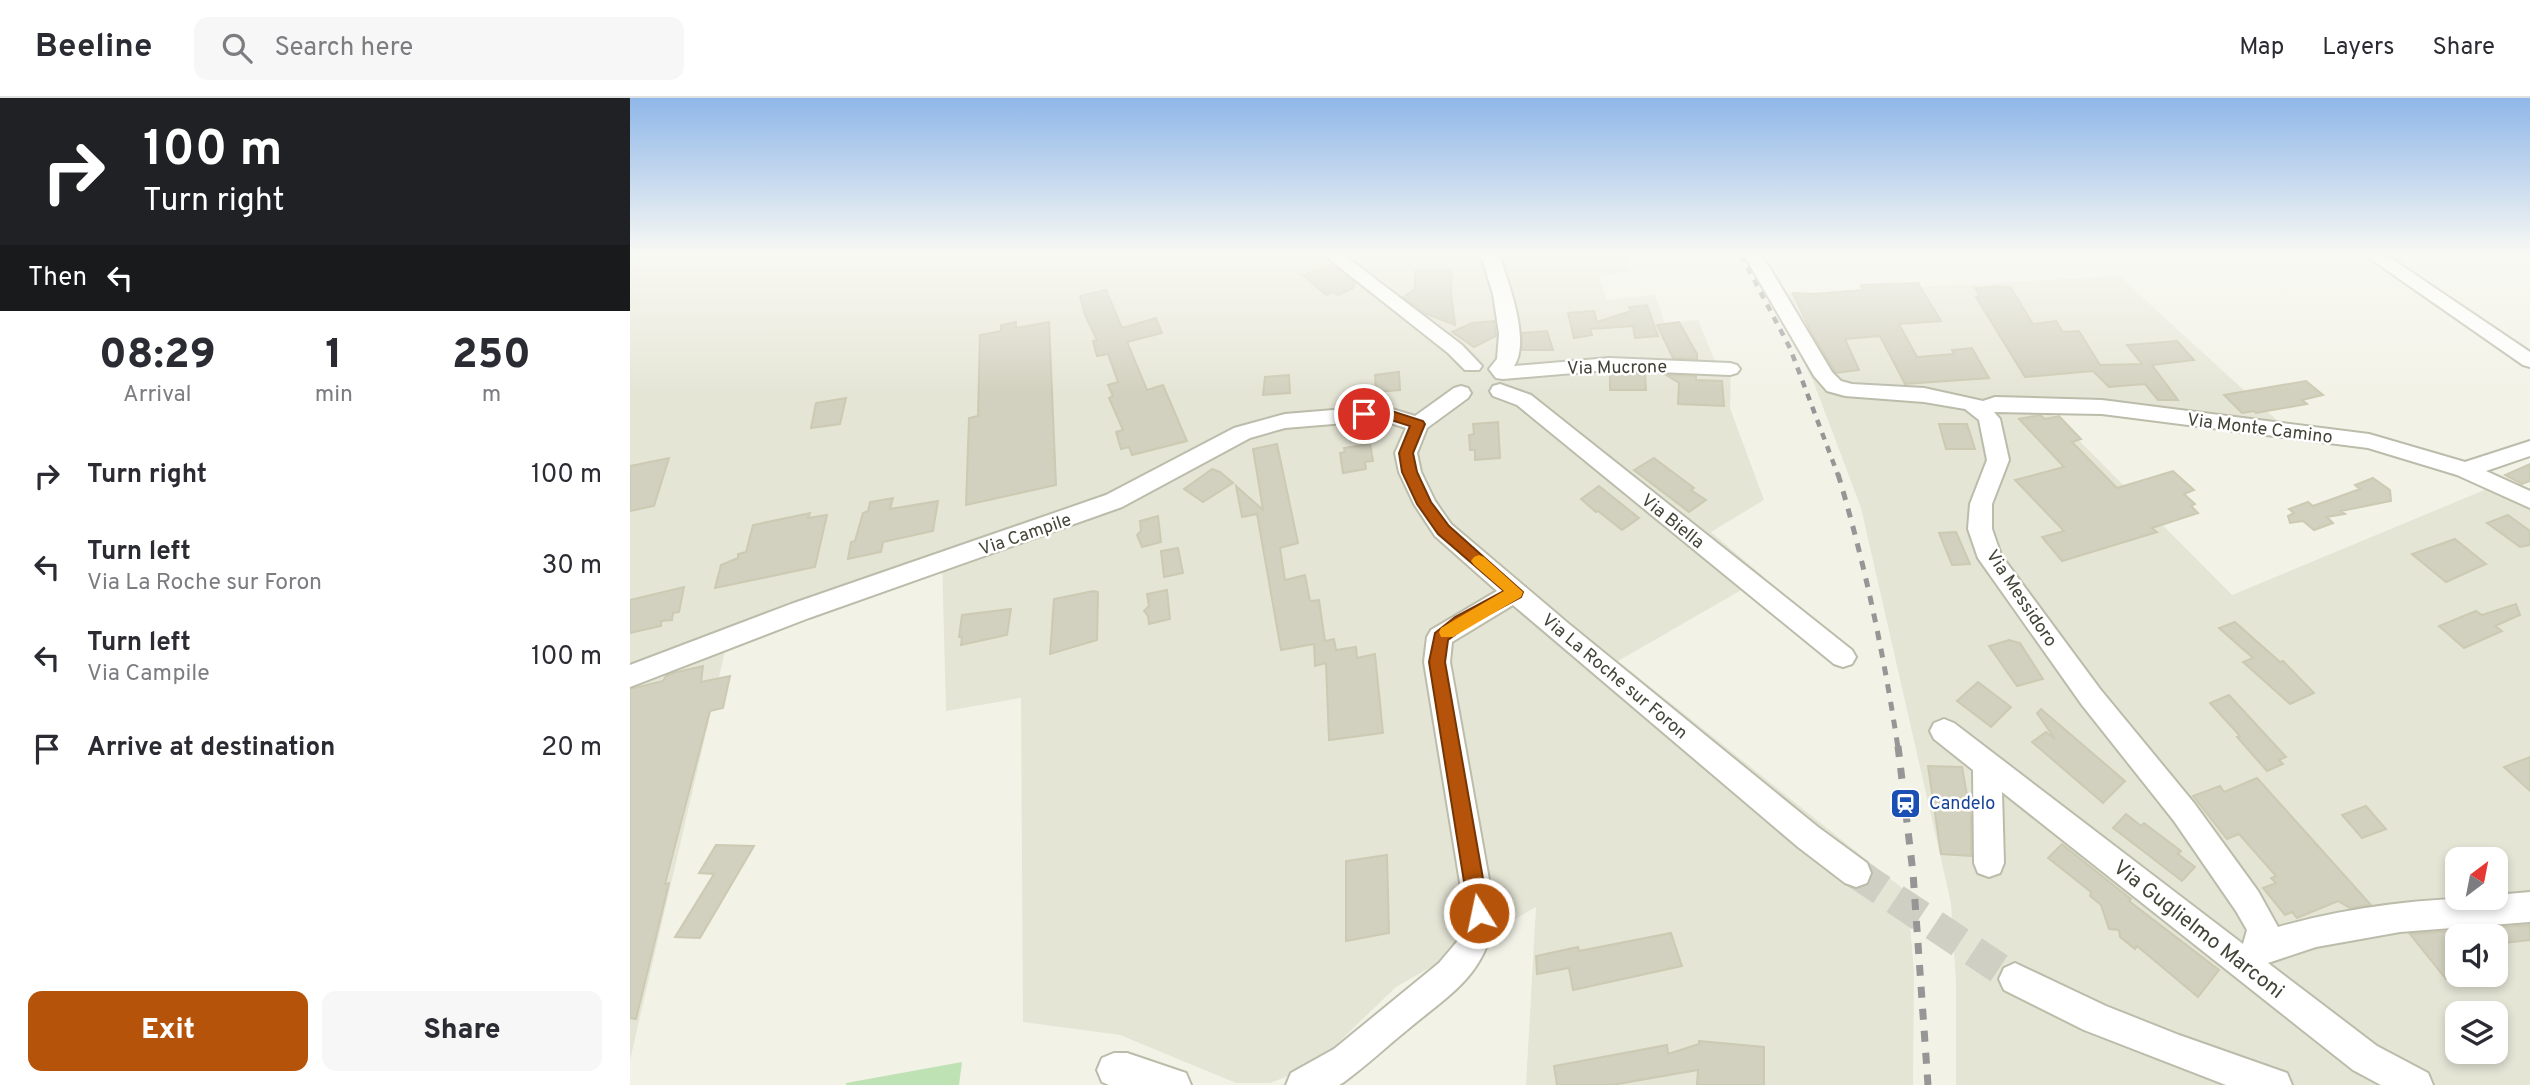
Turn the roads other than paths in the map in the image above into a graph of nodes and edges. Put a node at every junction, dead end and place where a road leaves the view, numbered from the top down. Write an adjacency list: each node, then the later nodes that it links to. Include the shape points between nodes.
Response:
1 (1393, 301): 6 (street)
2 (1504, 301): 8 (street, via 1509,331)
3 (1780, 301): 10 (street, via 1834,386 1949,397)
4 (2442, 301): 5 (street)
5 (2530, 361)
6 (1472, 366): 8 (street, via 1486,365); 9 (street, via 1454,380)
7 (1730, 369): 8 (street, Via Mucrone, via 1609,364)
8 (1501, 378): 9 (street, via 1476,398); 16 (street, Via Biella)
9 (1461, 393): 11 (street)
10 (1981, 409): 13 (street, Via Monte Camino, via 1996,404 2102,407 2369,441); 23 (street, Via Messidoro, via 1990,419 1998,460 1981,505 1980,529 1990,558 2248,901 2263,928)
11 (1418, 424): 15 (street, Via La Roche sur Foron, via 1406,453 1425,504 1443,530); 17 (street, Via Campile, via 1382,413 1285,421 1242,433 1104,506 800,611)
12 (2530, 448): 13 (street)
13 (2465, 470): 14 (street, Via Monte Camino)
14 (2530, 500)
15 (1515, 592): 21 (street, Via La Roche sur Foron); 27 (street, via 1440,637 1437,662 1479,913 1473,946 1448,979 1320,1079)
16 (1843, 657)
17 (630, 676)
18 (1944, 731): 19 (street, Via Guglielmo Marconi)
19 (1987, 764): 20 (street); 23 (street, Via Guglielmo Marconi)
20 (1989, 863)
21 (1856, 873)
22 (2530, 907): 23 (street, via 2400,917 2316,932)
23 (2253, 957): 29 (street, Via Guglielmo Marconi, via 2365,1058)
24 (2015, 979): 28 (street, via 2179,1052)
25 (1115, 1070): 26 (street)
26 (1174, 1085)
27 (1303, 1085)
28 (2275, 1085)
29 (2416, 1085)

